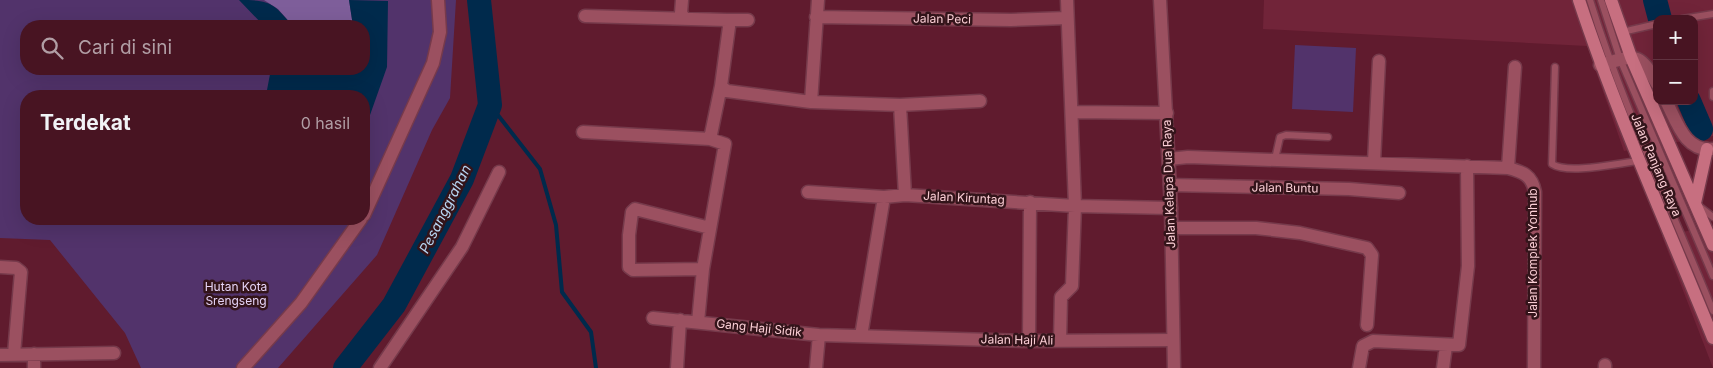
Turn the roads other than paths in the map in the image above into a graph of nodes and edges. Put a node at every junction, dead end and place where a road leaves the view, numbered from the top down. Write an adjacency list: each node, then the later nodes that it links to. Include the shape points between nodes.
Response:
1 (438, 0): 51 (street, via 440,32 433,63)
2 (682, 0): 15 (street, via 681,13)
3 (818, 0): 13 (street)
4 (1067, 0): 14 (street)
5 (1160, 0): 33 (street, Jalan Kelapa Dua Raya)
6 (1579, 0): 21 (main road, Jalan Panjang Raya)
7 (1590, 0): 21 (lane)
8 (1601, 0): 21 (lane)
9 (1611, 0): 19 (main road, Jalan Panjang Raya)
10 (1713, 14): 12 (lane)
11 (585, 16): 15 (street)
12 (1698, 16)
13 (816, 17): 14 (street, Jalan Peci); 28 (street)
14 (1067, 18): 32 (street)
15 (685, 19): 16 (street)
16 (727, 20): 17 (street); 25 (street, via 730,27)
17 (748, 20)
18 (1653, 24): 19 (lane)
19 (1622, 32): 21 (main road, Jalan Panjang Raya)
20 (1379, 61): 41 (street)
21 (1615, 61): 24 (street, via 1645,63); 40 (main road, Jalan Panjang Raya); 52 (main road, Jalan Panjang Raya); 62 (lane); 63 (lane, via 1670,213)
22 (1515, 67): 43 (street)
23 (1555, 67): 40 (lane, via 1552,164 1579,168)
24 (1653, 77)
25 (721, 86): 28 (street, via 726,91); 36 (street)
26 (1713, 90): 27 (lane)
27 (1713, 97)
28 (811, 102): 30 (street)
29 (980, 102): 30 (street)
30 (900, 105): 48 (street, Jalan Kiruntag)
31 (1668, 105): 37 (street, via 1687,140 1694,146)
32 (1072, 112): 33 (street); 53 (street)
33 (1167, 113): 39 (street, Jalan Kelapa Dua Raya)
34 (583, 132): 36 (street)
35 (1328, 137): 38 (lane, via 1280,137)
36 (710, 139): 57 (street, via 725,144)
37 (1710, 149): 52 (main road)
38 (1275, 158): 39 (street, Jalan Komplek Yonhub); 41 (street, Jalan Komplek Yonhub)
39 (1169, 159): 45 (street, Jalan Kelapa Dua Raya)
40 (1639, 161): 70 (main road, Jalan Panjang Raya)
41 (1374, 162): 42 (street, Jalan Komplek Yonhub)
42 (1467, 166): 43 (street, Jalan Komplek Yonhub); 74 (street, via 1468,266 1459,345)
43 (1508, 168): 87 (street, Jalan Komplek Yonhub, via 1527,174 1534,184)
44 (499, 172): 81 (street, via 462,247)
45 (1170, 185): 47 (street, Jalan Buntu); 54 (street, Jalan Kelapa Dua Raya)
46 (808, 192): 49 (street)
47 (1399, 193)
48 (905, 195): 49 (street); 50 (street, Jalan Kiruntag)
49 (884, 197): 69 (street)
50 (1030, 202): 53 (street, Jalan Kiruntag); 72 (street)
51 (370, 203)
52 (1695, 203): 55 (lane); 59 (main road, Jalan Panjang Raya)
53 (1075, 206): 54 (street, Jalan Kiruntag); 73 (street, via 1072,286 1061,297)
54 (1171, 208): 58 (street, Jalan Kelapa Dua Raya)
55 (1713, 216)
56 (357, 225): 80 (street, via 301,303)
57 (710, 228): 61 (street); 61 (street, via 635,210 632,212 629,267 633,270)
58 (1172, 228): 67 (street, via 1273,230 1367,248 1372,256); 71 (street, Jalan Kelapa Dua Raya)
59 (1713, 245)
60 (0, 267): 76 (street, via 16,268 21,272)
61 (704, 268): 66 (street)
62 (1713, 276)
63 (1713, 311)
64 (652, 318): 65 (street, Gang Haji Sidik)
65 (680, 320): 66 (street, Gang Haji Sidik); 82 (street)
66 (698, 322): 68 (street, Gang Haji Sidik)
67 (1367, 325)
68 (819, 335): 69 (street, Jalan Haji Ali); 83 (street)
69 (861, 336): 72 (street, Jalan Haji Ali)
70 (1713, 338)
71 (1174, 340): 73 (street, Jalan Haji Ali); 84 (street, Jalan Kelapa Dua Raya)
72 (1029, 341): 73 (street, Jalan Haji Ali)
73 (1060, 341)
74 (1446, 346): 85 (street, via 1381,340 1367,342 1361,350); 86 (street)
75 (114, 353): 77 (street)
76 (14, 354): 77 (street); 78 (street)
77 (34, 354): 79 (street)
78 (0, 355)
79 (34, 368)
80 (242, 368)
81 (380, 368)
82 (676, 368)
83 (816, 368)
84 (1174, 368)
85 (1359, 368)
86 (1443, 368)
87 (1534, 368)

